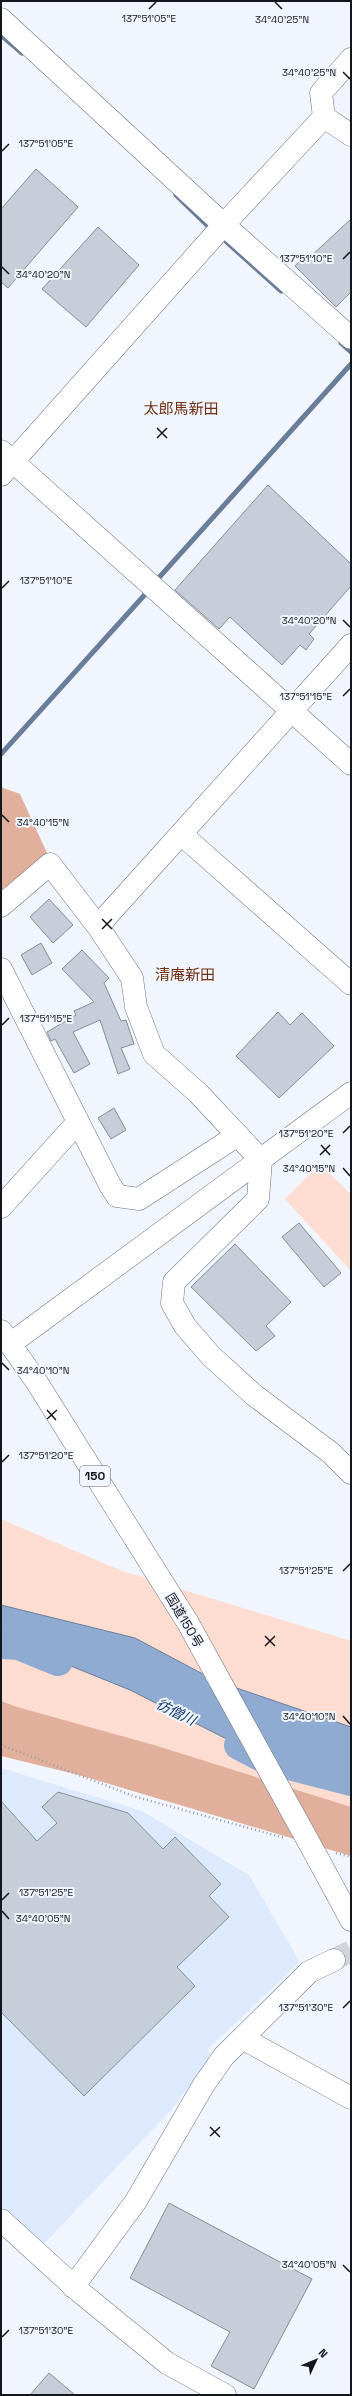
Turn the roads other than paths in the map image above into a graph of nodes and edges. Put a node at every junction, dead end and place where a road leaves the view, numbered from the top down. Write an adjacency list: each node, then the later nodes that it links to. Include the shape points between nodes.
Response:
1 (1, 19): 5 (main road)
2 (351, 59): 3 (main road, via 321,93)
3 (324, 117): 4 (main road); 5 (main road)
4 (351, 135)
5 (224, 225): 6 (main road); 7 (main road)
6 (351, 338)
7 (5, 463): 9 (main road)
8 (351, 645): 9 (main road)
9 (293, 711): 10 (main road); 11 (main road)
10 (351, 764)
11 (181, 834): 13 (main road); 15 (main road)
12 (1, 906): 13 (main road, via 50,864)
13 (99, 928): 18 (main road, via 132,978 136,1008 154,1054 198,1093)
14 (1, 969): 17 (main road)
15 (351, 984)
16 (351, 1092): 19 (main road)
17 (78, 1122): 18 (main road, via 117,1196 139,1199); 20 (main road)
18 (238, 1135): 19 (main road)
19 (261, 1160): 21 (main road); 22 (main road, via 258,1199 174,1282 172,1303 185,1326 211,1356 254,1395 331,1453)
20 (1, 1207)
21 (6, 1338): 23 (main road, 国道150号 / 150, bridge, via 36,1381 188,1623 323,1855)
22 (351, 1473)
23 (351, 1920)
24 (334, 1960): 25 (main road, via 310,1972)
25 (242, 2038): 26 (main road); 28 (main road, via 224,2056 203,2086 136,2201)
26 (351, 2098)
27 (1, 2220): 28 (main road)
28 (73, 2287): 29 (main road, via 167,2363)
29 (226, 2395)

